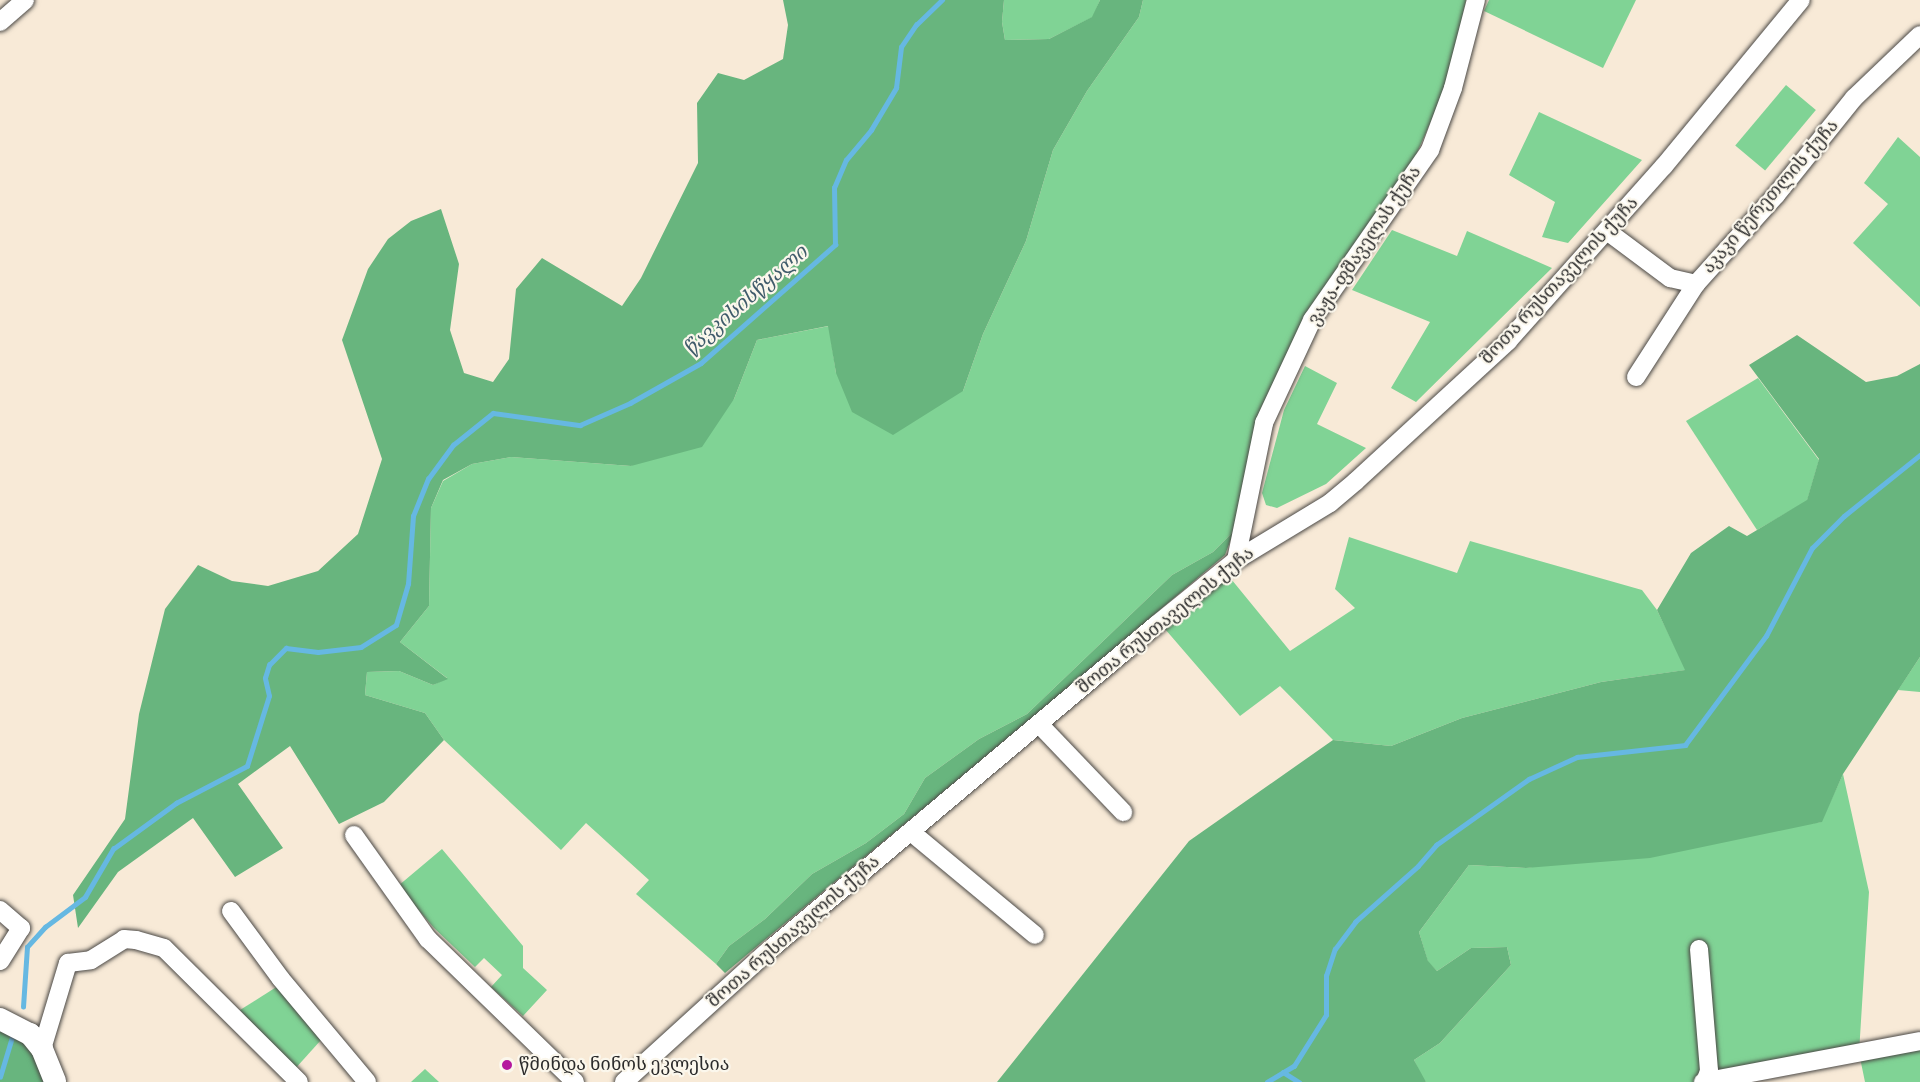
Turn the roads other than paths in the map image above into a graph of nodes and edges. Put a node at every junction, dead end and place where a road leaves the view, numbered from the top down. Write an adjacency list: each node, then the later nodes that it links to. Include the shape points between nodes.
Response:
1 (25, 0): 4 (street)
2 (1476, 0): 9 (street, ვაჟა-ფშაველას ქუჩა, via 1453,88 1430,150 1312,320 1264,423)
3 (1801, 0): 6 (street, შოთა რუსთაველის ქუჩა)
4 (0, 22)
5 (1920, 35): 7 (street, აკაკი წერეთლის ქუჩა, via 1854,98 1776,195)
6 (1606, 231): 7 (street, აკაკი წერეთლის ქუჩა, via 1670,278); 9 (street, შოთა რუსთაველის ქუჩა, via 1508,341 1356,481 1330,502)
7 (1696, 284): 8 (street)
8 (1636, 377)
9 (1236, 560): 10 (street, შოთა რუსთაველის ქუჩა)
10 (1039, 724): 11 (street); 12 (street, შოთა რუსთაველის ქუჩა)
11 (1123, 812)
12 (911, 832): 16 (street); 26 (street, შოთა რუსთაველის ქუჩა, via 766,953)
13 (354, 836): 25 (street, via 428,939)
14 (0, 910): 18 (street, via 21,928)
15 (231, 911): 24 (street, via 281,979)
16 (1035, 935)
17 (1699, 949): 27 (street, via 1709,1071)
18 (0, 961)
19 (0, 1019): 21 (street, via 30,1034)
20 (1920, 1041): 27 (street)
21 (42, 1049): 22 (street); 23 (street, via 68,963 101,956 124,939 136,939 164,948)
22 (55, 1082)
23 (299, 1082)
24 (367, 1082)
25 (575, 1082)
26 (624, 1082)
27 (1705, 1082)

